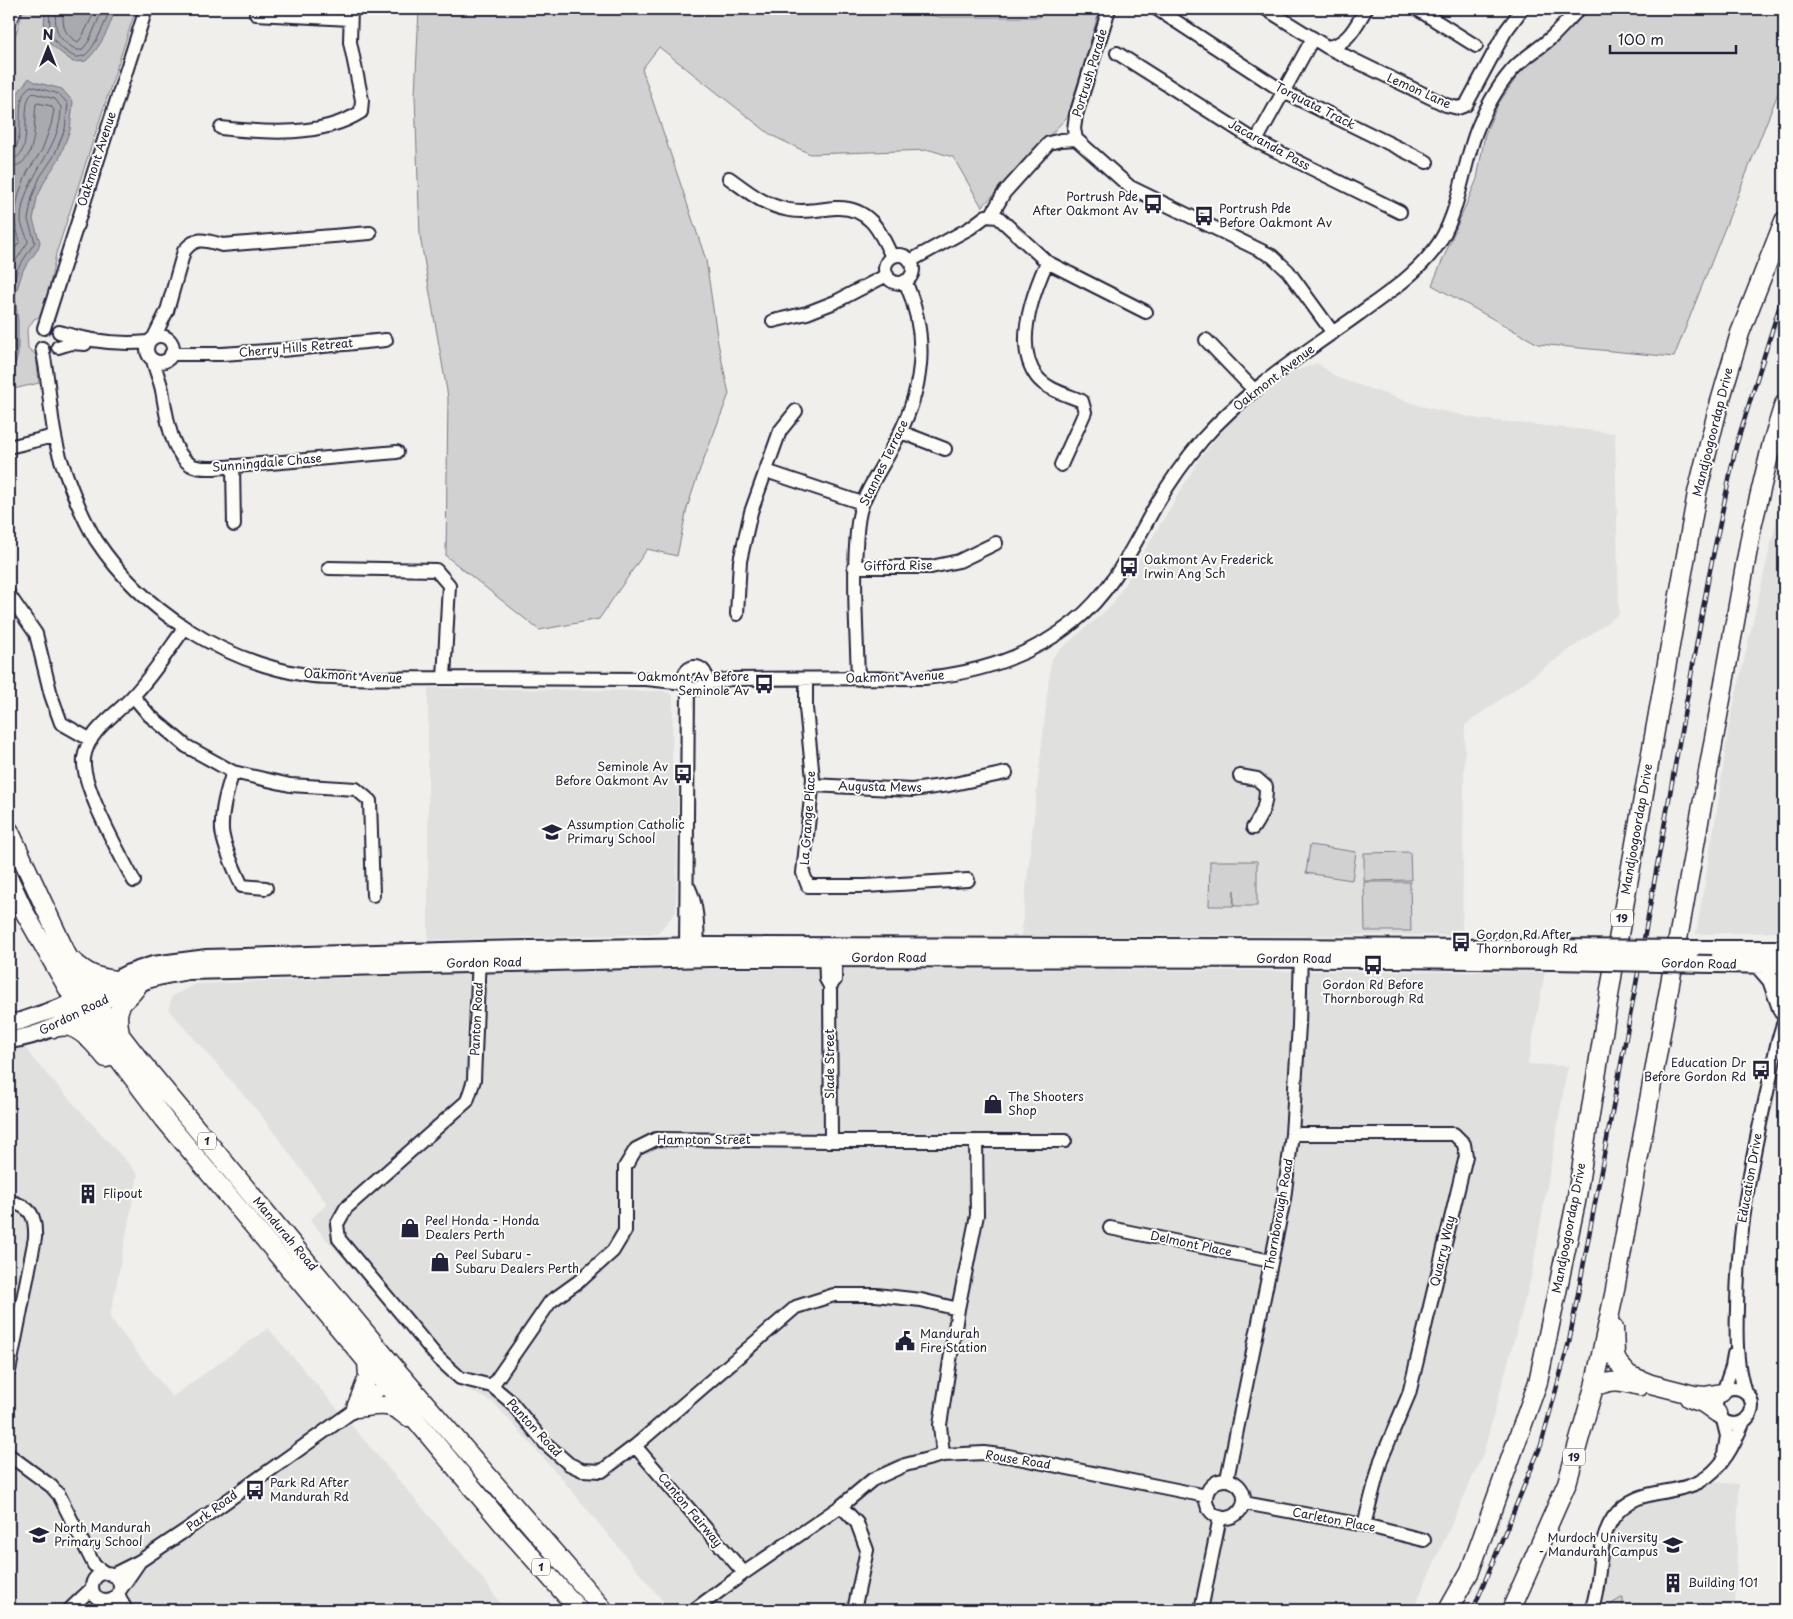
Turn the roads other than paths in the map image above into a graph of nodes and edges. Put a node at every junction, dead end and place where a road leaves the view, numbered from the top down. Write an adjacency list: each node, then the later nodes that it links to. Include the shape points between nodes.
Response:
1 (12, 9): 12 (highway)
2 (146, 9): 34 (street, Oakmont Avenue, via 58,279 50,310)
3 (1109, 9): 19 (street, Portrush Parade, via 1076,115)
4 (1157, 9): 17 (street, Torquata Track)
5 (1266, 9): 13 (street, Lemon Lane)
6 (1366, 9): 15 (street, via 1346,40)
7 (1417, 9): 14 (street)
8 (1522, 9): 15 (street, Lemon Lane, via 1505,32 1466,105 1458,108 1446,106)
9 (1579, 9): 35 (street, Oakmont Avenue, via 1516,66 1499,88 1479,124 1447,227 1433,251 1408,276)
10 (256, 14): 11 (street)
11 (350, 14): 18 (street, via 350,42 362,100 361,112 348,120 320,128 272,131)
12 (9, 17)
13 (1313, 38): 15 (street, Lemon Lane); 17 (street)
14 (1476, 46)
15 (1327, 47)
16 (1117, 53): 20 (street, Jacaranda Pass)
17 (1284, 92): 20 (street); 21 (street, Torquata Track)
18 (222, 128)
19 (1076, 139): 24 (street, via 1049,143 1004,193); 35 (street, via 1130,187 1272,256 1288,271)
20 (1256, 141): 23 (street, Jacaranda Pass)
21 (1427, 162)
22 (729, 178): 27 (street, via 765,204 791,211 837,208 855,211 869,218 878,228)
23 (1400, 212)
24 (991, 216): 28 (street); 29 (street, via 998,217)
25 (1784, 221): 141 (highway, Mandjoogoordap Drive / 19, via 1740,332 1697,493 1618,940 1576,1202 1538,1382 1470,1570)
26 (370, 233): 39 (street, Sunningdale Chase, via 222,245 197,240 184,252)
27 (892, 257): 28 (street, via 902,255); 30 (street, via 886,264)
28 (910, 261): 31 (street, via 912,273)
29 (1047, 262): 32 (street); 48 (street, via 1028,312 1029,363 1038,379 1056,391 1082,401 1085,412)
30 (887, 275): 31 (street, via 893,282); 33 (street, via 808,313)
31 (904, 281): 43 (street, Stannes Terrace, via 917,313 922,352 916,393)
32 (1146, 312)
33 (774, 321)
34 (53, 329): 38 (street, via 61,339); 38 (street, via 40,331 37,338 38,343); 39 (street, Cherry Hills Retreat, via 84,338)
35 (1333, 333): 40 (street, Oakmont Avenue)
36 (386, 340): 39 (street, Cherry Hills Retreat, via 222,354)
37 (1206, 340): 40 (street)
38 (52, 348): 39 (street, Cherry Hills Retreat, via 79,343); 44 (street, Oakmont Avenue, via 47,380)
39 (159, 348): 49 (street, Sunningdale Chase, via 166,418 180,454 199,468)
40 (1254, 390): 62 (street, Oakmont Avenue, via 1204,439 1186,462 1156,505 1110,585 1082,616 1062,631 1005,661 961,674)
41 (1784, 404): 102 (highway, 19, via 1752,527)
42 (796, 411): 50 (street, via 780,431)
43 (901, 432): 46 (street); 51 (street, Stannes Terrace)
44 (54, 436): 45 (street); 58 (street, Oakmont Avenue, via 95,538 147,598)
45 (9, 446)
46 (945, 449)
47 (397, 452): 49 (street, Sunningdale Chase)
48 (1061, 465)
49 (233, 466): 52 (street)
50 (766, 472): 51 (street); 57 (street, via 751,512 740,561)
51 (862, 503): 54 (street, Stannes Terrace)
52 (234, 525)
53 (996, 543): 54 (street, Gifford Rise, via 959,561 931,566)
54 (854, 567): 62 (street, Stannes Terrace)
55 (329, 568): 59 (street, via 436,570 449,585)
56 (9, 595): 65 (street, via 36,634 61,723)
57 (737, 614)
58 (184, 629): 59 (street, Oakmont Avenue, via 255,662 306,676); 64 (street)
59 (444, 678): 63 (street, Oakmont Avenue, via 646,679)
60 (731, 679): 61 (street, Oakmont Avenue); 63 (street, Oakmont Avenue); 63 (street, Oakmont Avenue, via 696,666 692,667)
61 (806, 679): 62 (street, Oakmont Avenue); 69 (street, La Grange Place)
62 (858, 679)
63 (693, 683): 77 (street, via 687,734)
64 (133, 696): 65 (street, via 97,730); 66 (street, via 148,716 186,746)
65 (91, 740): 74 (street, via 84,758 88,786)
66 (233, 772): 75 (street, via 225,796 222,831 242,886); 76 (street, via 290,786 356,789 370,801)
67 (1006, 773): 69 (street, Augusta Mews, via 912,790)
68 (1240, 776): 70 (street, via 1257,779 1266,787 1263,813)
69 (812, 785): 73 (street, La Grange Place, via 803,873 808,886)
70 (1253, 828)
71 (9, 830): 80 (highway, Mandurah Road / 1)
72 (9, 879): 88 (highway, Mandurah Road / 1, via 33,928)
73 (968, 880)
74 (134, 882)
75 (266, 888)
76 (373, 895)
77 (692, 952): 78 (main road, Gordon Road); 81 (main road, Gordon Road)
78 (830, 952): 79 (main road, Gordon Road); 96 (street, Slade Street, via 835,980 830,986)
79 (1300, 953): 82 (main road, Gordon Road, bridge); 95 (street, Thornborough Road)
80 (67, 955): 86 (highway, via 86,972); 88 (highway, Mandurah Road / 1)
81 (480, 956): 84 (main road, Gordon Road); 108 (street, Panton Road, via 474,1080 467,1101 346,1208 337,1224 339,1238 438,1358 460,1378)
82 (1712, 957): 83 (main road, Gordon Road); 85 (main road, Gordon Road)
83 (1784, 960): 85 (main road, Gordon Road); 89 (street, Education Drive)
84 (252, 963): 86 (main road, Gordon Road, via 207,958 162,963); 87 (main road, Gordon Road, via 181,972)
85 (1758, 965): 89 (main road, via 1772,980)
86 (115, 980): 88 (main road, Gordon Road)
87 (139, 983): 88 (main road, Gordon Road); 92 (highway, via 118,1010)
88 (86, 1003): 90 (main road, Gordon Road); 91 (main road, Gordon Road); 92 (highway, Mandurah Road / 1); 94 (highway, Mandurah Road / 1)
89 (1783, 1020): 104 (street, Education Drive, via 1754,1146 1743,1215)
90 (9, 1023)
91 (54, 1028): 93 (main road, Gordon Road); 94 (highway, via 70,1028 87,1039 99,1049 142,1104)
92 (120, 1036): 107 (highway, Mandurah Road / 1)
93 (9, 1040)
94 (164, 1119): 105 (highway, Mandurah Road / 1)
95 (1292, 1134): 101 (street, Thornborough Road, via 1284,1199); 125 (street, Quarry Way, via 1454,1134 1464,1144 1466,1156 1409,1394 1381,1460)
96 (831, 1141): 97 (street, Hampton Street); 108 (street, Hampton Street, via 656,1139 636,1149 625,1167 625,1230 613,1251 550,1302)
97 (976, 1141): 98 (street, Hampton Street); 103 (street, via 977,1215)
98 (1065, 1141)
99 (9, 1201): 106 (street, via 26,1208 36,1226)
100 (1110, 1228): 101 (street, Delmont Place)
101 (1271, 1261): 120 (street, Thornborough Road)
102 (1614, 1295): 109 (highway, 19); 110 (highway, via 1614,1349 1618,1363 1629,1375 1694,1395 1711,1396)
103 (958, 1309): 116 (street, Panton Road, via 921,1300 876,1295 834,1295 796,1306); 118 (street, via 940,1425)
104 (1736, 1332): 110 (street, Education Drive, via 1732,1367); 111 (street, Education Drive)
105 (368, 1362): 107 (highway, Mandurah Road / 1); 112 (highway, via 368,1376)
106 (9, 1371)
107 (396, 1382): 112 (street, Park Road); 115 (highway, Mandurah Road / 1); 134 (highway, Mandurah Road / 1)
108 (492, 1386): 116 (street, Panton Road, via 510,1401 545,1443 569,1464 582,1470 602,1471)
109 (1594, 1387): 113 (highway, via 1618,1380 1695,1400); 142 (highway, 19, via 1567,1483)
110 (1722, 1392): 111 (street, via 1734,1388); 113 (street, via 1716,1402)
111 (1745, 1392): 114 (street, via 1750,1397 1752,1409)
112 (356, 1408): 115 (highway, via 387,1405 398,1409); 127 (street, Park Road)
113 (1720, 1417): 114 (street, via 1733,1424); 119 (street, via 1727,1440)
114 (1744, 1422): 119 (street)
115 (428, 1435): 137 (highway, Mandurah Road / 1)
116 (635, 1446): 129 (street, Canton Fairway)
117 (9, 1454): 128 (street, via 58,1495)
118 (943, 1455): 121 (street, Rouse Road, via 984,1453 1008,1456); 123 (street, Rouse Road, via 906,1465 872,1480)
119 (1722, 1462): 143 (street, via 1699,1482 1643,1496 1619,1512 1604,1536)
120 (1227, 1479): 121 (street, via 1209,1487); 122 (street, via 1241,1487)
121 (1206, 1496): 124 (street, via 1209,1510)
122 (1244, 1503): 124 (street, via 1235,1515); 125 (street, Carleton Place)
123 (841, 1506): 129 (street, Rouse Road); 139 (street, via 857,1523 866,1550)
124 (1220, 1518): 140 (street)
125 (1364, 1525): 126 (street, Carleton Place)
126 (1424, 1540)
127 (140, 1561): 130 (street, Park Road); 132 (street, Park Road)
128 (94, 1564): 130 (street); 131 (street)
129 (744, 1573): 138 (street, Rouse Road)
130 (109, 1574): 131 (street, via 98,1576); 132 (street, via 118,1581)
131 (93, 1585): 132 (street, via 96,1596); 133 (street)
132 (112, 1596): 133 (street); 135 (street); 136 (street)
133 (72, 1608)
134 (604, 1609)
135 (120, 1610)
136 (126, 1610)
137 (579, 1610)
138 (694, 1610)
139 (854, 1610)
140 (1201, 1610)
141 (1448, 1610)
142 (1511, 1610)
143 (1591, 1610)

